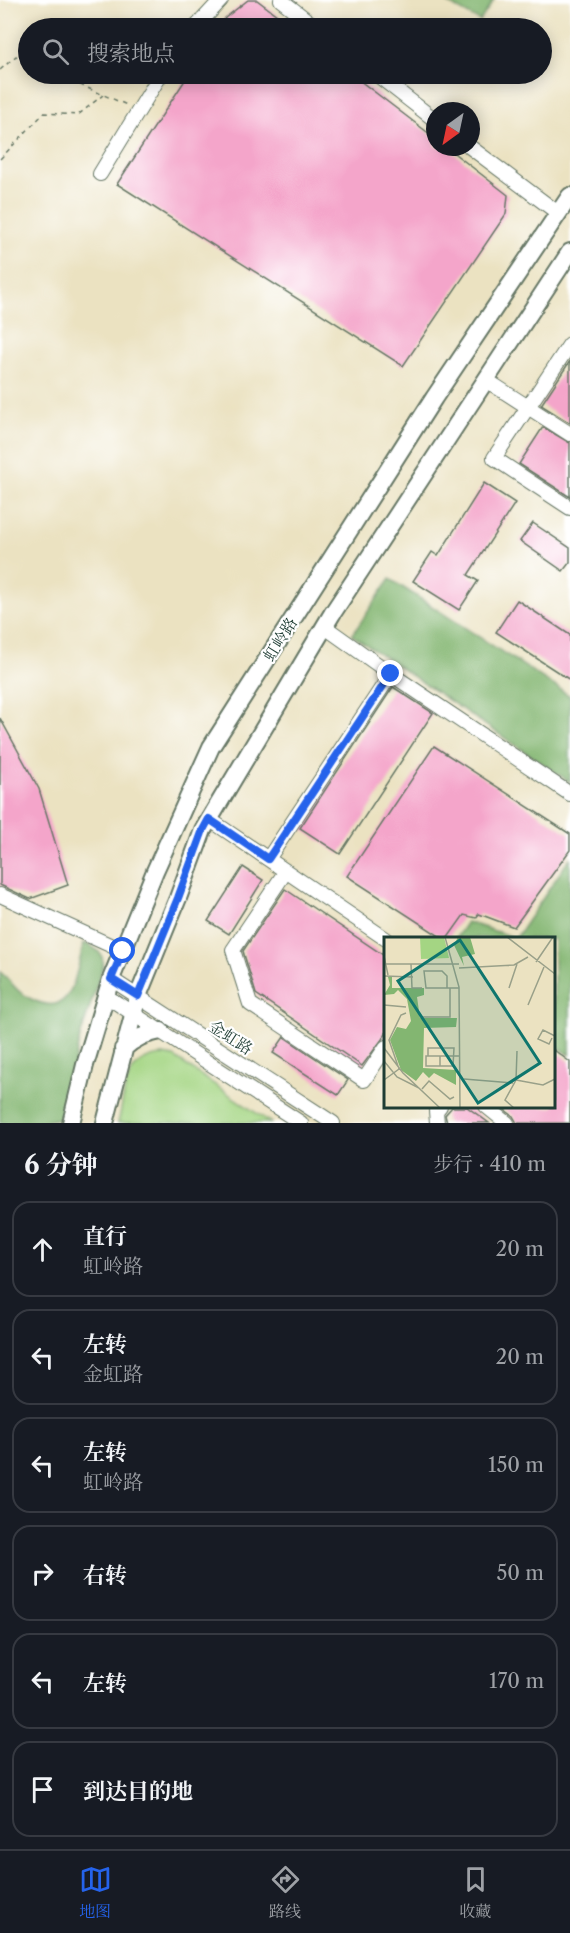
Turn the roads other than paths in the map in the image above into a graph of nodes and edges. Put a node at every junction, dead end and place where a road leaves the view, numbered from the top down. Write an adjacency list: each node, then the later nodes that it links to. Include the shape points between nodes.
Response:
1 (220, 0): 3 (street)
2 (281, 0): 4 (street)
3 (204, 18)
4 (304, 18)
5 (155, 84): 9 (street)
6 (389, 84): 7 (street)
7 (426, 113)
8 (480, 154): 11 (street)
9 (100, 174)
10 (570, 195): 11 (main road, 虹岭路)
11 (558, 213): 26 (main road, 虹岭路, via 434,398 211,747)
12 (570, 252): 14 (main road, 虹岭路)
13 (570, 344): 15 (street)
14 (486, 380): 15 (street); 18 (main road, 虹岭路)
15 (528, 407): 16 (street); 17 (street, via 495,458)
16 (570, 434)
17 (570, 508)
18 (325, 627): 19 (street); 21 (main road, 虹岭路)
19 (391, 674): 20 (street); 22 (street)
20 (570, 794)
21 (209, 819): 22 (street); 29 (main road, 虹岭路)
22 (268, 859): 23 (street)
23 (286, 871): 25 (street); 33 (street, via 233,950 250,1004 364,1080)
24 (0, 895): 26 (street)
25 (384, 938)
26 (123, 951): 27 (main road, 虹岭路)
27 (111, 979): 28 (main road, 虹岭路); 29 (street, 金虹路)
28 (105, 996): 30 (street, 金虹路); 36 (main road, 虹岭路)
29 (138, 996): 30 (main road, 虹岭路); 39 (street, 金虹路)
30 (133, 1013): 31 (street, 金虹路); 32 (main road, 虹岭路)
31 (161, 1031): 32 (main road, via 134,1039); 38 (street, 金虹路)
32 (123, 1049): 37 (main road, 虹岭路)
33 (384, 1050)
34 (439, 1108): 40 (street)
35 (487, 1108): 41 (street)
36 (71, 1123)
37 (105, 1123)
38 (301, 1123)
39 (333, 1123)
40 (437, 1123)
41 (507, 1123)

